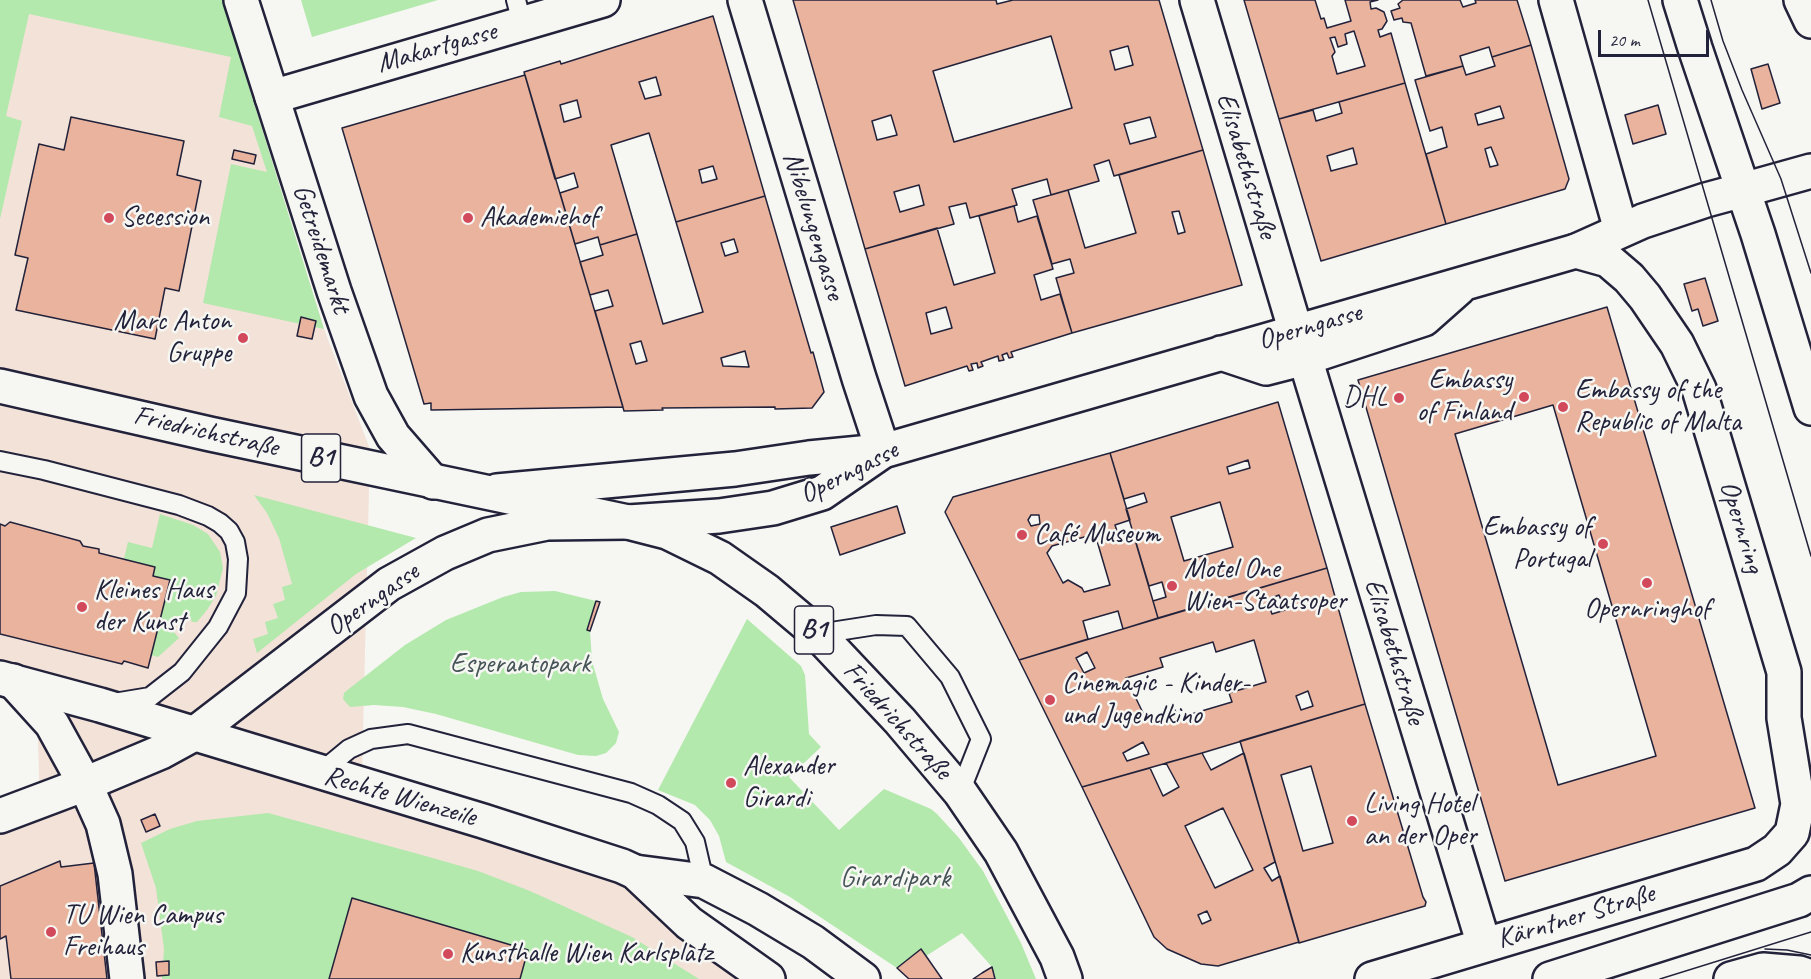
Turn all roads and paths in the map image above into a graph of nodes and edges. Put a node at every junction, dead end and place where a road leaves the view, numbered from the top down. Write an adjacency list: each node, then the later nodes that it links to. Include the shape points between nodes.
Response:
1 (241, 0): 10 (main road, Getreidemarkt)
2 (603, 0): 8 (main road, Makartgasse)
3 (745, 0): 18 (main road, Nibelungengasse)
4 (1197, 0): 15 (main road, Elisabethstraße)
5 (1556, 0): 13 (main road)
6 (1680, 0): 12 (main road)
7 (1801, 0): 9 (main road)
8 (519, 11): 10 (main road, Makartgasse)
9 (1811, 21)
10 (272, 97): 20 (main road, Getreidemarkt, via 371,396 393,436)
11 (1811, 171): 12 (main road, Operngasse)
12 (1743, 190): 13 (main road, Operngasse); 17 (main road)
13 (1621, 230): 14 (main road, Operngasse)
14 (1576, 251): 15 (main road, Operngasse, via 1465,283); 31 (main road, Opernring, via 1608,260 1629,278 1668,331 1699,389 1784,672 1784,718 1798,804 1792,833)
15 (1300, 345): 18 (main road, Operngasse, via 1221,353); 35 (main road, Elisabethstraße)
16 (0, 386): 20 (main road, Friedrichstraße / B1)
17 (1811, 408)
18 (883, 451): 21 (main road, Friedrichstraße); 22 (main road, Operngasse, via 822,493 773,508)
19 (0, 461): 25 (lane, via 179,505 220,523 235,542 236,593 218,627 182,672 150,697)
20 (433, 482): 21 (main road, Friedrichstraße / B1)
21 (482, 492): 22 (main road, Friedrichstraße / B1)
22 (628, 522): 23 (main road, Friedrichstraße / B1, via 667,532 720,558); 26 (main road, Operngasse, via 547,523 516,528 445,552 389,584)
23 (818, 634): 29 (main road, Friedrichstraße / B1); 29 (lane, via 876,625 907,626 950,677 981,740)
24 (6, 680): 25 (main road, Rechte Wienzeile); 28 (main road, via 52,724)
25 (100, 705): 26 (main road, Rechte Wienzeile)
26 (194, 734): 27 (main road, Rechte Wienzeile); 28 (main road, Operngasse)
27 (320, 773): 32 (main road, Rechte Wienzeile, via 483,821); 33 (lane, via 349,749 371,739 408,734 608,787 658,805 682,821 695,842)
28 (85, 784): 30 (main road, Operngasse); 37 (main road, via 103,824 115,874)
29 (960, 792): 40 (main road, Friedrichstraße / B1, via 1001,852)
30 (0, 816)
31 (1777, 850): 35 (main road, Kärntner Straße, via 1756,864)
32 (635, 872): 33 (main road); 38 (main road, Rechte Wienzeile, via 689,923)
33 (704, 881): 39 (main road, via 813,942)
34 (1807, 898): 42 (main road, Kärntner Straße)
35 (1484, 945): 41 (main road, Kärntner Straße)
36 (1811, 977): 43 (main road, via 1763,970)
37 (128, 979)
38 (768, 979)
39 (863, 979)
40 (1065, 979)
41 (1371, 979)
42 (1550, 979)
43 (1731, 979)

